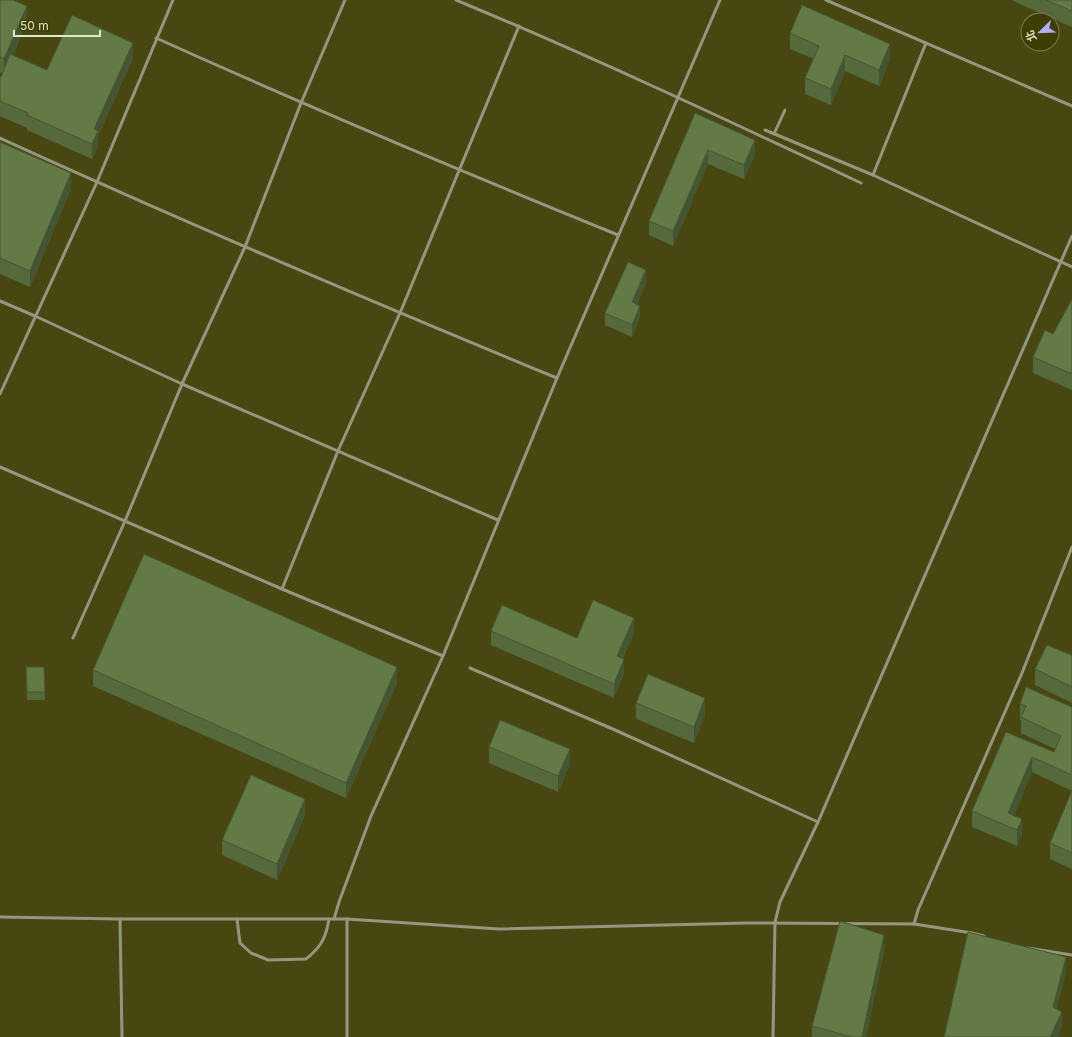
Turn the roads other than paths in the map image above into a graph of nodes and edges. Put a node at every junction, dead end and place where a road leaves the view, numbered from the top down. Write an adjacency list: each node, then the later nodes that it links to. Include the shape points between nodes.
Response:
1 (173, 0): 7 (lane)
2 (345, 0): 10 (lane)
3 (456, 0): 6 (lane)
4 (720, 0): 9 (lane)
5 (826, 0): 8 (lane)
6 (519, 26): 9 (lane); 16 (lane)
7 (156, 38): 10 (lane); 18 (lane)
8 (926, 43): 11 (lane); 17 (lane)
9 (678, 97): 19 (lane); 20 (lane)
10 (301, 104): 16 (lane); 22 (lane)
11 (1072, 106)
12 (785, 110): 14 (lane)
13 (765, 130): 14 (lane)
14 (774, 134): 17 (lane)
15 (0, 138): 18 (lane)
16 (459, 171): 20 (lane); 26 (lane)
17 (873, 175): 23 (lane)
18 (97, 182): 22 (lane); 27 (lane)
19 (861, 183)
20 (618, 235): 28 (lane)
21 (1072, 236): 23 (lane)
22 (245, 247): 26 (lane); 29 (lane)
23 (1061, 263): 24 (lane); 40 (lane)
24 (1072, 267)
25 (0, 302): 27 (lane)
26 (400, 313): 28 (lane); 31 (lane)
27 (35, 316): 29 (lane); 30 (lane)
28 (557, 378): 33 (lane)
29 (182, 384): 31 (lane); 34 (lane)
30 (0, 394)
31 (338, 451): 33 (lane); 36 (lane)
32 (0, 467): 34 (lane)
33 (498, 520): 38 (lane)
34 (125, 521): 36 (lane); 37 (lane)
35 (1072, 547): 48 (lane, via 1022,673)
36 (282, 589): 38 (lane)
37 (73, 638)
38 (442, 656): 45 (lane, via 371,816)
39 (470, 668): 40 (lane)
40 (818, 822): 47 (lane, via 780,902)
41 (0, 917): 42 (lane)
42 (120, 919): 43 (lane); 52 (lane)
43 (237, 919): 44 (lane); 44 (lane, via 240,943 251,953 268,960 306,959 318,949 326,935)
44 (329, 919): 45 (lane)
45 (334, 919): 46 (lane)
46 (347, 919): 47 (lane, via 499,929); 53 (lane)
47 (775, 922): 48 (lane); 54 (lane)
48 (914, 924): 49 (lane, via 972,932)
49 (987, 937)
50 (1024, 947): 51 (lane)
51 (1072, 955)
52 (122, 1037)
53 (347, 1037)
54 (773, 1037)

